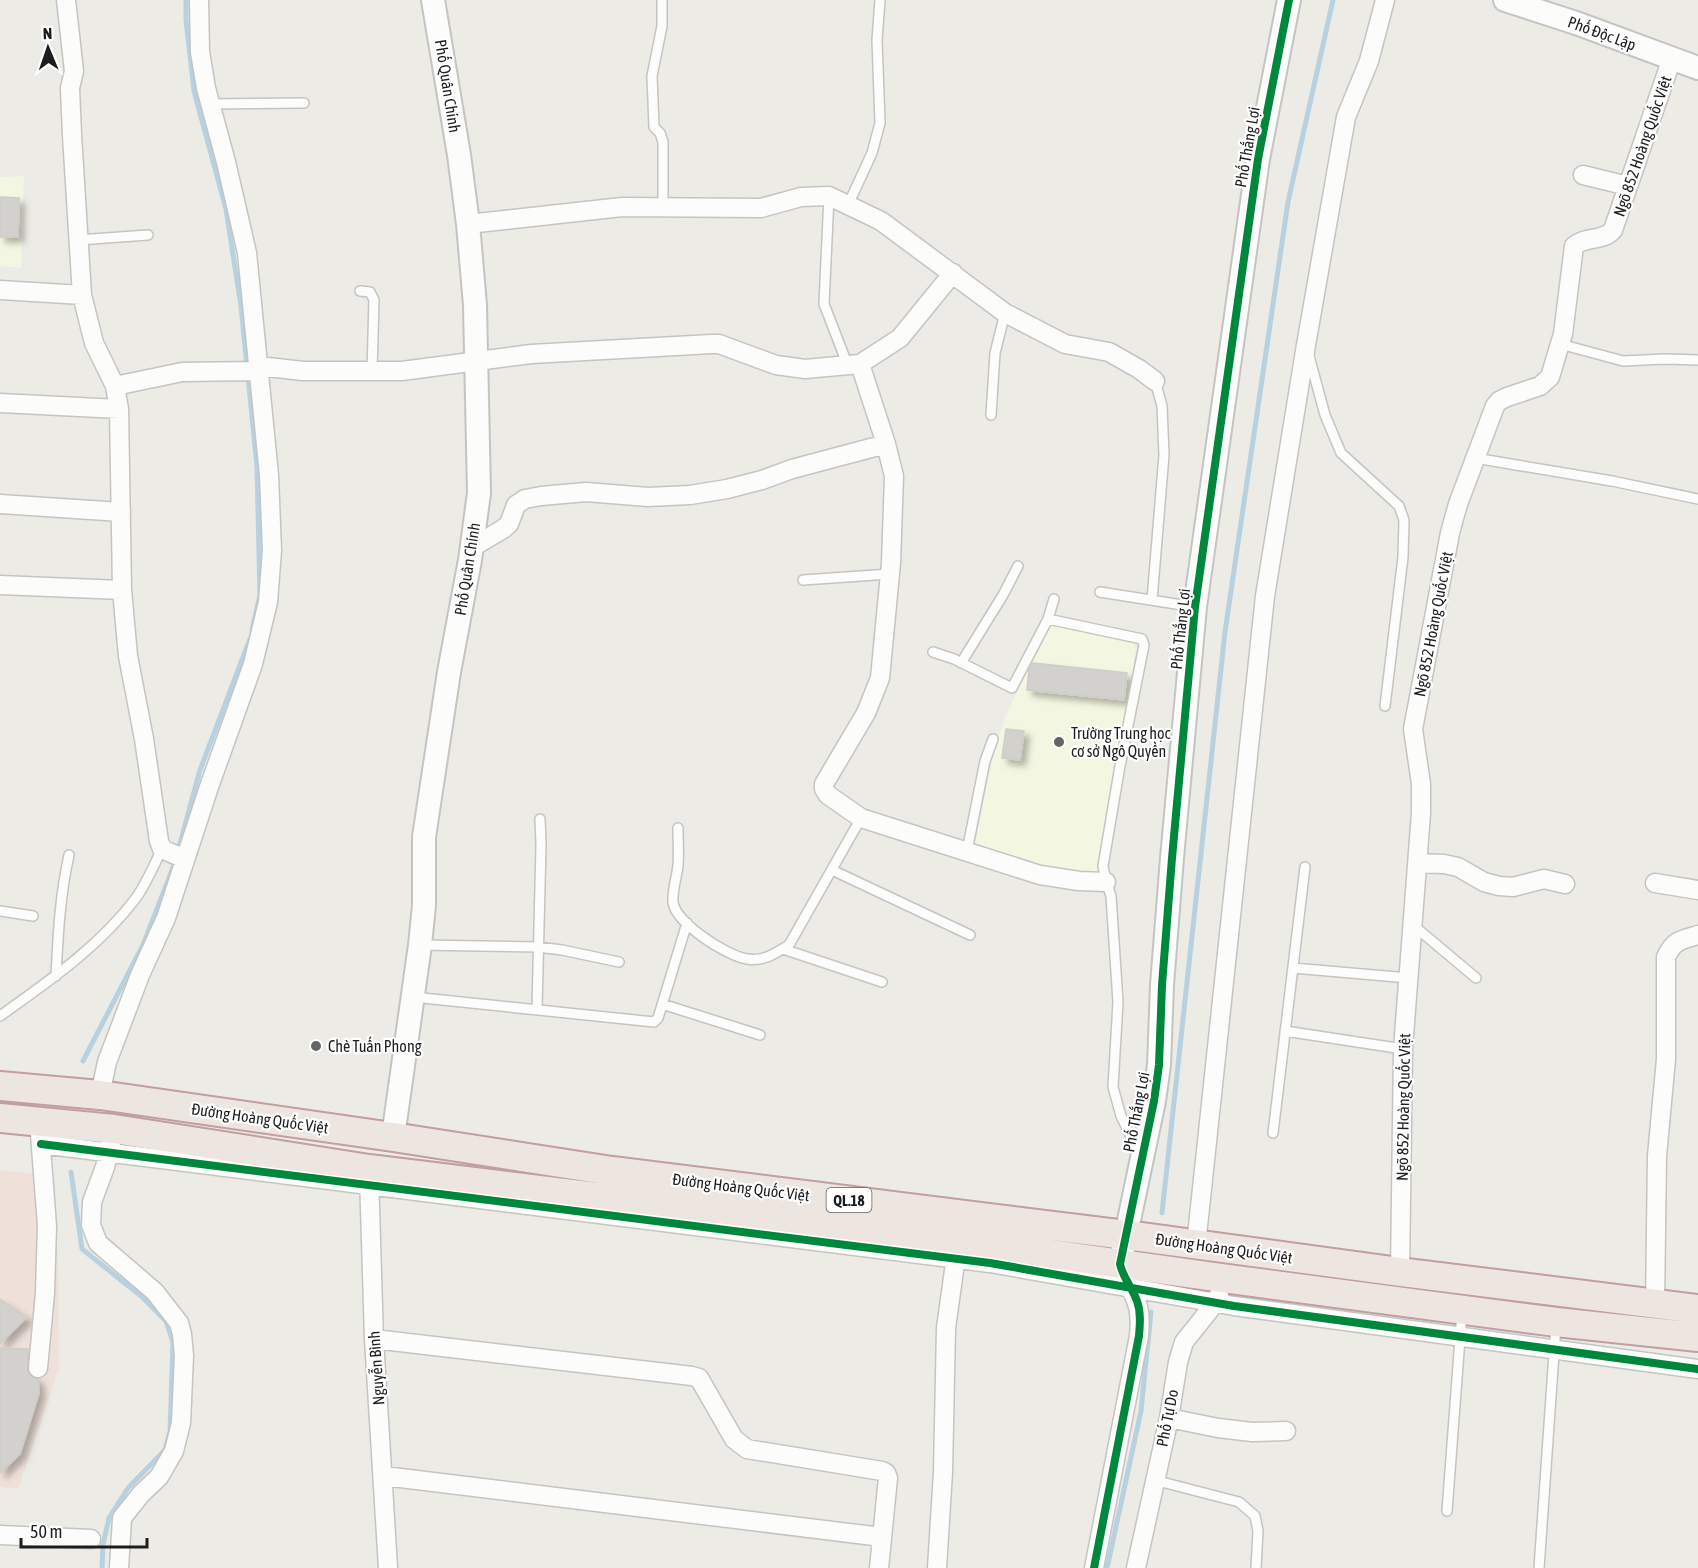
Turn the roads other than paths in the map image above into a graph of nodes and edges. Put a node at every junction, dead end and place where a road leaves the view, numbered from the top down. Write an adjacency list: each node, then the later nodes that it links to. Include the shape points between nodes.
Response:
1 (66, 0): 20 (street, via 74,71 70,95)
2 (199, 0): 12 (street, via 200,52)
3 (433, 0): 18 (street, Phố Quân Chính)
4 (662, 0): 17 (lane, via 662,26 652,76 654,127 663,141)
5 (880, 0): 16 (lane, via 880,123 872,153)
6 (1288, 0): 52 (street, Phố Thắng Lợi, via 1258,159)
7 (1385, 0): 27 (street, via 1369,61 1346,117)
8 (1505, 0): 9 (street, Phố Độc Lập)
9 (1672, 58): 10 (street, Phố Độc Lập); 14 (street, Ngõ 852 Hoàng Quốc Việt)
10 (1698, 69)
11 (304, 103): 12 (lane)
12 (210, 104): 31 (street, via 247,253)
13 (1583, 175): 14 (street)
14 (1628, 186): 26 (street, Ngõ 852 Hoàng Quốc Việt, via 1613,230 1574,246)
15 (829, 196): 16 (street); 17 (street, via 801,196 761,208); 30 (lane, via 824,304)
16 (848, 205): 21 (street, via 881,221)
17 (663, 207): 18 (street, via 622,207)
18 (468, 224): 29 (street, Phố Quân Chính)
19 (148, 236): 20 (lane)
20 (78, 240): 24 (street)
21 (953, 273): 25 (street); 30 (street, via 900,338)
22 (0, 290): 24 (street)
23 (360, 291): 32 (lane, via 370,292 374,300)
24 (82, 295): 34 (street, via 94,343)
25 (1005, 313): 33 (street, via 1065,344 1109,352); 37 (lane, via 995,353)
26 (1560, 344): 28 (lane, via 1623,361); 39 (street, Ngõ 852 Hoàng Quốc Việt, via 1550,377 1540,386 1507,397 1495,406)
27 (1306, 345): 56 (lane, via 1325,415 1341,453 1400,506 1404,520); 103 (street, via 1265,596)
28 (1698, 360)
29 (477, 362): 30 (street, via 531,354 719,344 777,365 805,369); 32 (street); 43 (street, Phố Quân Chính, via 478,494)
30 (854, 365): 38 (street)
31 (253, 370): 32 (street); 34 (street, via 182,372); 63 (street, via 269,475 272,550 268,602 253,664)
32 (372, 371)
33 (1155, 381): 51 (lane, via 1162,406 1164,455)
34 (115, 386): 36 (street)
35 (0, 403): 36 (street)
36 (119, 409): 42 (street)
37 (991, 415)
38 (886, 444): 43 (street, via 762,480 690,495 648,497 586,492 525,499 516,505 509,524); 45 (street, via 894,476)
39 (1475, 458): 40 (lane); 64 (street, Ngõ 852 Hoàng Quốc Việt, via 1450,533 1414,722 1421,784)
40 (1698, 499)
41 (0, 504): 42 (street)
42 (121, 512): 48 (street)
43 (471, 548): 77 (street, Phố Quân Chính, via 424,837)
44 (1018, 566): 55 (lane)
45 (890, 574): 46 (lane); 58 (street, via 880,678 866,714 824,784 828,795)
46 (803, 580)
47 (0, 585): 48 (street)
48 (122, 590): 63 (street, via 128,656 159,841)
49 (1100, 592): 51 (lane)
50 (1054, 599): 53 (lane)
51 (1152, 600): 52 (lane)
52 (1195, 606): 100 (street, Phố Thắng Lợi, via 1162,985 1159,1065)
53 (1048, 620): 55 (lane, via 1012,688); 67 (lane, via 1142,639 1144,645 1103,866)
54 (933, 652): 55 (lane)
55 (961, 663)
56 (1385, 706)
57 (993, 739): 61 (lane)
58 (861, 818): 61 (street); 66 (lane)
59 (540, 819): 78 (lane)
60 (678, 828): 73 (lane, via 673,903)
61 (967, 851): 67 (street, via 1040,875)
62 (69, 855): 82 (lane)
63 (175, 855): 82 (lane, via 115,922); 94 (street, via 166,918 107,1062)
64 (1418, 863): 69 (street, via 1458,867 1499,886 1523,886 1544,879); 74 (street, Ngõ 852 Hoàng Quốc Việt)
65 (1305, 867): 81 (lane)
66 (832, 870): 75 (lane); 79 (lane)
67 (1106, 882): 100 (lane, via 1111,897 1118,1002 1113,1087 1121,1116)
68 (1655, 882): 70 (street)
69 (1565, 884)
70 (1698, 890)
71 (0, 911): 72 (lane)
72 (33, 916)
73 (687, 923): 79 (lane, via 723,950 746,959 773,955); 87 (lane)
74 (1413, 926): 83 (street, Ngõ 852 Hoàng Quốc Việt); 84 (lane)
75 (970, 934)
76 (1698, 935): 108 (street, via 1677,941 1666,957 1666,1059 1657,1156)
77 (420, 945): 78 (lane); 86 (street, Phố Quân Chính)
78 (538, 947): 80 (lane); 88 (lane)
79 (783, 949): 85 (lane)
80 (619, 962)
81 (1293, 968): 83 (lane); 90 (lane)
82 (56, 976): 89 (lane)
83 (1409, 978): 92 (street, Ngõ 852 Hoàng Quốc Việt)
84 (1476, 978)
85 (882, 982)
86 (413, 997): 88 (lane); 98 (street, Phố Quân Chính)
87 (662, 1004): 88 (lane, via 654,1022); 91 (lane)
88 (537, 1009)
89 (0, 1016)
90 (1286, 1031): 92 (lane); 97 (lane)
91 (760, 1035)
92 (1403, 1049): 105 (street, Ngõ 852 Hoàng Quốc Việt)
93 (0, 1086): 94 (highway, Đường Hoàng Quốc Việt / QL.18)
94 (100, 1095): 98 (highway, Đường Hoàng Quốc Việt / QL.18)
95 (0, 1118): 96 (highway, Đường Hoàng Quốc Việt / QL.18)
96 (40, 1132): 99 (highway, Đường Hoàng Quốc Việt / QL.18); 114 (street, via 47,1226)
97 (1273, 1133)
98 (393, 1137): 102 (highway, Đường Hoàng Quốc Việt / QL.18, via 612,1171)
99 (111, 1141): 101 (highway, Đường Hoàng Quốc Việt / QL.18); 124 (street, via 92,1202 91,1225 98,1243 155,1292 179,1323 184,1356 181,1423 174,1451 159,1477 122,1518)
100 (1141, 1158): 102 (street, Phố Thắng Lợi)
101 (369, 1177): 104 (highway, Đường Hoàng Quốc Việt / QL.18); 113 (street, Nguyễn Bình)
102 (1126, 1235): 103 (highway, Đường Hoàng Quốc Việt / QL.18); 106 (street, Phố Thắng Lợi)
103 (1196, 1245): 105 (highway, Đường Hoàng Quốc Việt / QL.18)
104 (957, 1250): 106 (highway, Đường Hoàng Quốc Việt / QL.18); 127 (street, via 946,1328)
105 (1400, 1272): 108 (highway, Đường Hoàng Quốc Việt / QL.18)
106 (1125, 1276): 107 (highway, Đường Hoàng Quốc Việt / QL.18); 128 (street, via 1137,1301 1139,1336)
107 (1218, 1290): 110 (highway, Đường Hoàng Quốc Việt / QL.18); 116 (street, Phố Tự Do, via 1184,1342)
108 (1655, 1305): 109 (highway, Đường Hoàng Quốc Việt / QL.18)
109 (1698, 1309)
110 (1461, 1323): 111 (highway, Đường Hoàng Quốc Việt / QL.18); 120 (lane)
111 (1555, 1336): 112 (highway, Đường Hoàng Quốc Việt / QL.18); 115 (street); 131 (lane)
112 (1698, 1337)
113 (374, 1339): 118 (street, Nguyễn Bình); 122 (street, via 699,1378 734,1439 747,1449 886,1473)
114 (39, 1368)
115 (1698, 1369)
116 (1168, 1418): 117 (street, via 1252,1432); 119 (street, Phố Tự Do)
117 (1286, 1431)
118 (384, 1476): 122 (street); 125 (street, Nguyễn Bình)
119 (1154, 1480): 129 (street, Phố Tự Do); 130 (lane, via 1239,1502 1255,1516)
120 (1447, 1511)
121 (0, 1535): 123 (street)
122 (882, 1537): 126 (street)
123 (91, 1539)
124 (119, 1568)
125 (388, 1568)
126 (879, 1568)
127 (937, 1568)
128 (1094, 1568)
129 (1136, 1568)
130 (1256, 1568)
131 (1539, 1568)

